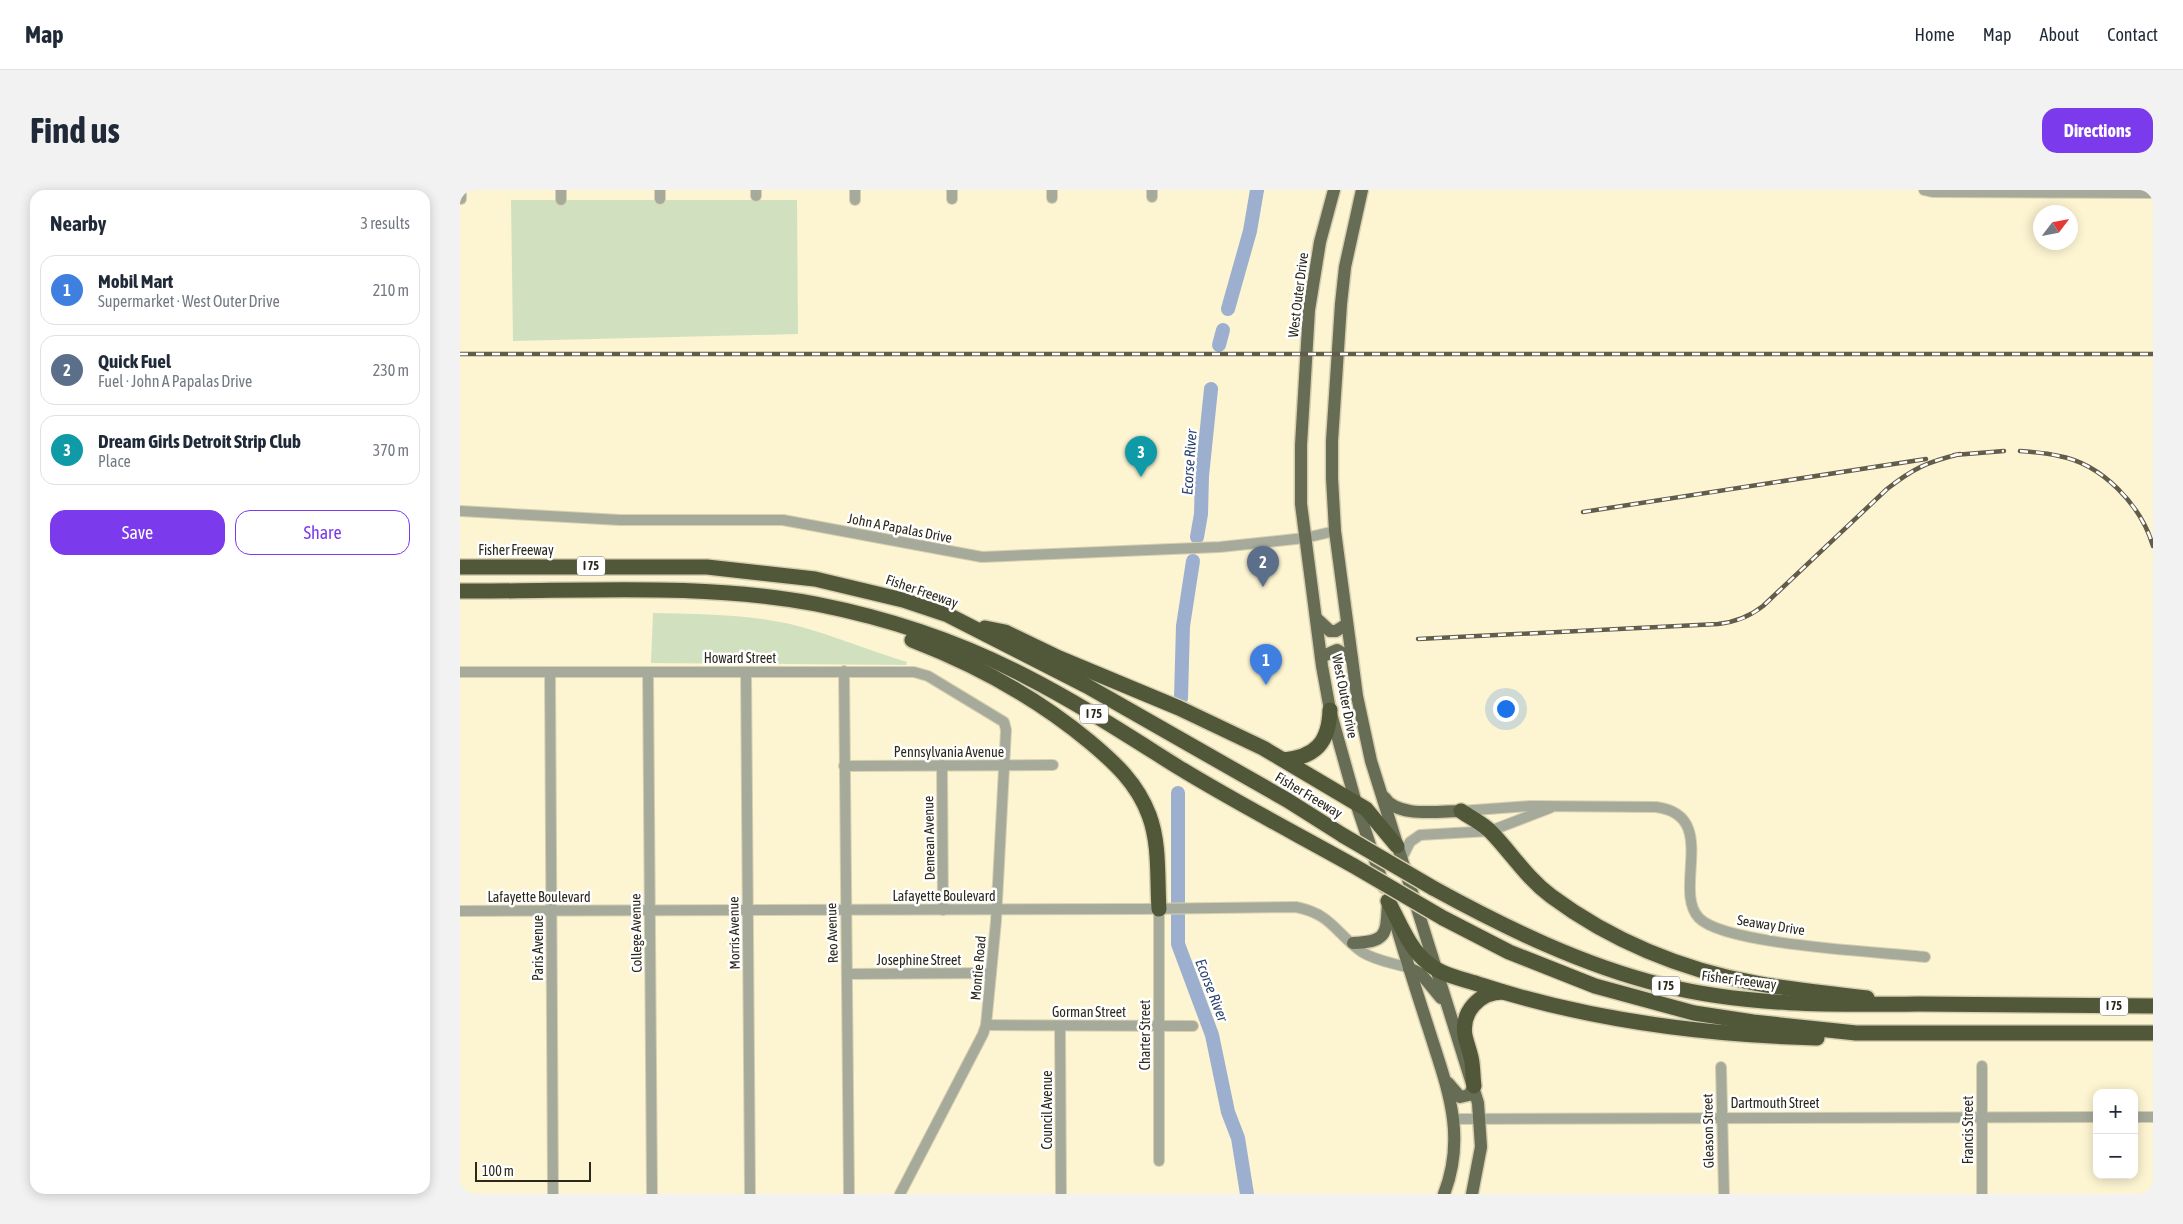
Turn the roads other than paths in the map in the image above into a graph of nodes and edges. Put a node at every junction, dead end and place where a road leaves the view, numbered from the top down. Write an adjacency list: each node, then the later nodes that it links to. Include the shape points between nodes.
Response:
1 (1334, 190): 7 (main road, West Outer Drive, via 1316,265 1306,347 1301,445 1301,504)
2 (1362, 190): 6 (main road, West Outer Drive, via 1340,304 1332,441)
3 (1924, 190): 4 (street)
4 (2153, 193)
5 (460, 511): 7 (street, John A Papalas Drive, via 620,520 783,520 982,557 1220,547)
6 (1335, 531): 7 (street, John A Papalas Drive); 13 (main road, West Outer Drive)
7 (1305, 538): 11 (main road, West Outer Drive)
8 (460, 567): 12 (highway, Fisher Freeway / I 75, via 663,566 742,570 815,579 871,591 927,607)
9 (460, 591): 10 (highway, I 75, via 683,590 744,594)
10 (814, 604): 35 (highway, via 837,616 901,636 982,670 1046,708 1116,763 1143,799 1153,829); 57 (highway, I 75, bridge, via 946,641 1024,675 1443,918 1545,968 1638,999 1694,1013)
11 (1316, 618): 13 (main road, via 1330,631); 14 (main road, West Outer Drive)
12 (965, 623): 23 (highway, via 1005,632 1225,729); 51 (highway, Fisher Freeway / I 75, bridge, via 1087,686 1433,888 1486,917 1571,955 1663,985 1745,1000 1844,1006)
13 (1347, 624): 15 (main road, West Outer Drive)
14 (1321, 657): 15 (main road, via 1337,650); 21 (main road, West Outer Drive)
15 (1352, 659): 28 (main road, West Outer Drive, via 1363,728)
16 (844, 671): 20 (street, Howard Street); 22 (street, Howard Street, via 921,673); 27 (street, Reo Avenue)
17 (460, 672): 18 (street, Howard Street)
18 (550, 672): 19 (street, Howard Street); 42 (street, Paris Avenue)
19 (648, 672): 20 (street, Howard Street); 36 (street, College Avenue)
20 (746, 672): 37 (street, Morris Avenue)
21 (1330, 710): 23 (highway, via 1328,731 1318,748 1304,757); 29 (main road, West Outer Drive)
22 (1005, 724): 25 (street, Montie Road)
23 (1284, 760): 29 (highway)
24 (942, 765): 25 (street, Pennsylvania Avenue); 27 (street, Pennsylvania Avenue); 39 (street, Demean Avenue)
25 (1004, 765): 26 (street, Pennsylvania Avenue); 40 (street, Montie Road)
26 (1053, 765)
27 (844, 766): 38 (street, Reo Avenue)
28 (1380, 791): 31 (main road, via 1387,803 1398,810); 33 (main road, West Outer Drive)
29 (1356, 803): 33 (highway, via 1376,819); 34 (main road, West Outer Drive)
30 (1556, 806): 31 (street, Seaway Drive); 32 (street, Seaway Drive); 44 (street, Seaway Drive, via 1656,807 1676,815 1685,824 1691,838 1692,907 1698,918 1708,924 1763,941)
31 (1461, 811): 32 (highway)
32 (1490, 831): 33 (street, Seaway Drive, via 1420,835); 51 (highway, via 1527,875 1552,896 1599,927 1655,954 1754,984)
33 (1399, 853): 46 (main road, West Outer Drive)
34 (1388, 901): 43 (main road, via 1382,936 1371,942); 45 (main road, West Outer Drive); 46 (highway, via 1412,946)
35 (1165, 909): 40 (street, Lafayette Boulevard); 43 (street, Lafayette Boulevard, via 1296,907 1323,916); 55 (street, Charter Street)
36 (650, 910): 37 (street, Lafayette Boulevard); 42 (street, Lafayette Boulevard); 72 (street, College Avenue)
37 (748, 910): 38 (street, Lafayette Boulevard); 73 (street, Morris Avenue)
38 (846, 910): 39 (street, Lafayette Boulevard); 48 (street, Reo Avenue)
39 (943, 910): 40 (street, Lafayette Boulevard)
40 (996, 910): 47 (street, Montie Road)
41 (460, 911): 42 (street, Lafayette Boulevard)
42 (552, 911): 71 (street, Paris Avenue)
43 (1352, 943): 45 (street, Lafayette Boulevard, via 1369,956)
44 (1925, 957)
45 (1409, 968): 50 (main road, via 1422,974); 61 (main road, West Outer Drive)
46 (1436, 970): 49 (highway); 50 (main road, West Outer Drive)
47 (991, 973): 48 (street, Josephine Street); 53 (street, Montie Road)
48 (847, 974): 74 (street, Reo Avenue)
49 (1503, 992): 57 (highway, via 1590,1012 1695,1030 1834,1039); 62 (highway, via 1478,1000 1464,1023)
50 (1446, 1004): 62 (main road, West Outer Drive)
51 (1918, 1004): 52 (highway, Fisher Freeway / I 75)
52 (2153, 1006)
53 (986, 1025): 54 (street, Gorman Street); 75 (street, Montie Road)
54 (1060, 1026): 55 (street, Gorman Street); 76 (street, Council Avenue)
55 (1158, 1026): 56 (street, Gorman Street); 70 (street, Charter Street)
56 (1193, 1026)
57 (1856, 1033): 58 (highway, I 75)
58 (2153, 1033)
59 (1721, 1066): 63 (street, Gleason Street)
60 (1982, 1066): 64 (street, Francis Street)
61 (1445, 1079): 62 (main road, via 1460,1097 1469,1095); 69 (main road, West Outer Drive)
62 (1474, 1086): 68 (main road, West Outer Drive)
63 (1721, 1117): 64 (street, Dartmouth Street); 68 (street, Dartmouth Street); 79 (street, Gleason Street)
64 (1982, 1117): 65 (street, Dartmouth Street); 80 (street, Francis Street)
65 (2093, 1117)
66 (2138, 1117): 67 (street)
67 (2153, 1117)
68 (1480, 1118): 69 (street, Dartmouth Street); 78 (main road, West Outer Drive, via 1479,1163)
69 (1453, 1119): 77 (main road, West Outer Drive, via 1454,1155)
70 (1159, 1161)
71 (553, 1194)
72 (652, 1194)
73 (750, 1194)
74 (849, 1194)
75 (900, 1194)
76 (1060, 1194)
77 (1444, 1194)
78 (1472, 1194)
79 (1724, 1194)
80 (1982, 1194)

